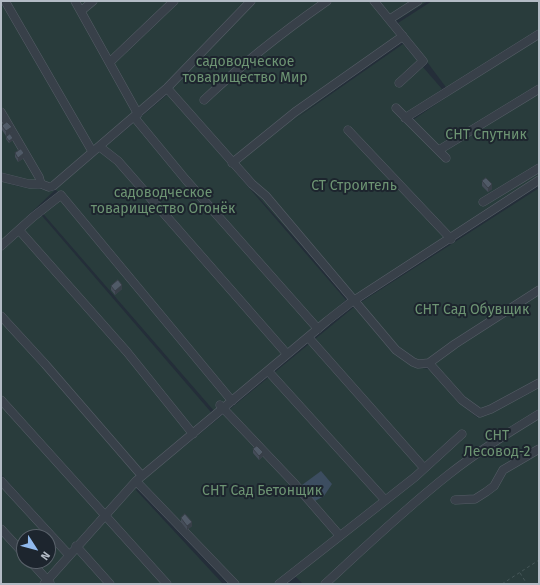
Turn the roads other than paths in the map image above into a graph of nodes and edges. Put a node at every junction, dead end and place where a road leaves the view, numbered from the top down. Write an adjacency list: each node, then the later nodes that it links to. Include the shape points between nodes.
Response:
1 (5, 1): 25 (street)
2 (75, 1): 9 (street)
3 (93, 1): 9 (street)
4 (174, 1): 13 (street)
5 (251, 1): 15 (street)
6 (327, 1): 17 (street, via 293,25)
7 (374, 1): 10 (street)
8 (418, 1): 10 (street)
9 (81, 11): 13 (street)
10 (390, 19): 12 (street)
11 (539, 34): 21 (street)
12 (402, 36): 14 (street, via 423,61); 27 (street, via 295,112)
13 (110, 62): 20 (street)
14 (399, 83)
15 (167, 88): 20 (street); 27 (street)
16 (539, 89): 24 (street)
17 (204, 100)
18 (396, 108): 21 (street)
19 (1, 112): 31 (street, via 39,177)
20 (136, 116): 23 (street); 39 (street, via 186,180)
21 (405, 118): 24 (street)
22 (348, 130): 34 (street)
23 (100, 147): 25 (street); 41 (street, via 118,161)
24 (439, 150): 26 (street)
25 (92, 151): 31 (street, via 53,186)
26 (446, 158)
27 (232, 162): 37 (street, via 266,196)
28 (539, 168): 32 (street)
29 (1, 177): 31 (street)
30 (539, 180): 34 (street)
31 (40, 184)
32 (483, 202)
33 (19, 230): 35 (street); 46 (street, via 61,195); 49 (street, via 127,352)
34 (451, 239): 37 (street)
35 (2, 243)
36 (539, 290): 42 (street, via 454,344)
37 (354, 301): 39 (street); 42 (street, via 396,350 418,364)
38 (1, 316): 54 (street, via 45,364)
39 (318, 329): 40 (street)
40 (308, 337): 41 (street); 53 (street)
41 (288, 354): 43 (street)
42 (429, 363): 44 (street, via 462,400 480,413 491,410)
43 (268, 371): 46 (street); 56 (street)
44 (539, 383)
45 (1, 400): 58 (street)
46 (232, 401): 47 (street)
47 (222, 407): 49 (street); 60 (street)
48 (539, 414): 70 (street, via 448,475)
49 (193, 434): 54 (street)
50 (462, 434): 53 (street)
51 (539, 449): 52 (street); 57 (street, via 503,470 494,486 486,492 474,499)
52 (517, 464)
53 (424, 468): 56 (street)
54 (139, 478): 58 (street); 68 (street)
55 (1, 481): 63 (street)
56 (385, 500): 60 (street)
57 (456, 500)
58 (105, 515): 62 (street); 67 (street)
59 (1, 529): 61 (street)
60 (340, 536): 69 (street)
61 (16, 545)
62 (76, 546): 63 (street); 66 (street)
63 (69, 555): 65 (street)
64 (37, 569): 65 (street)
65 (48, 583)
66 (110, 584)
67 (167, 584)
68 (235, 584)
69 (279, 584)
70 (325, 584)

